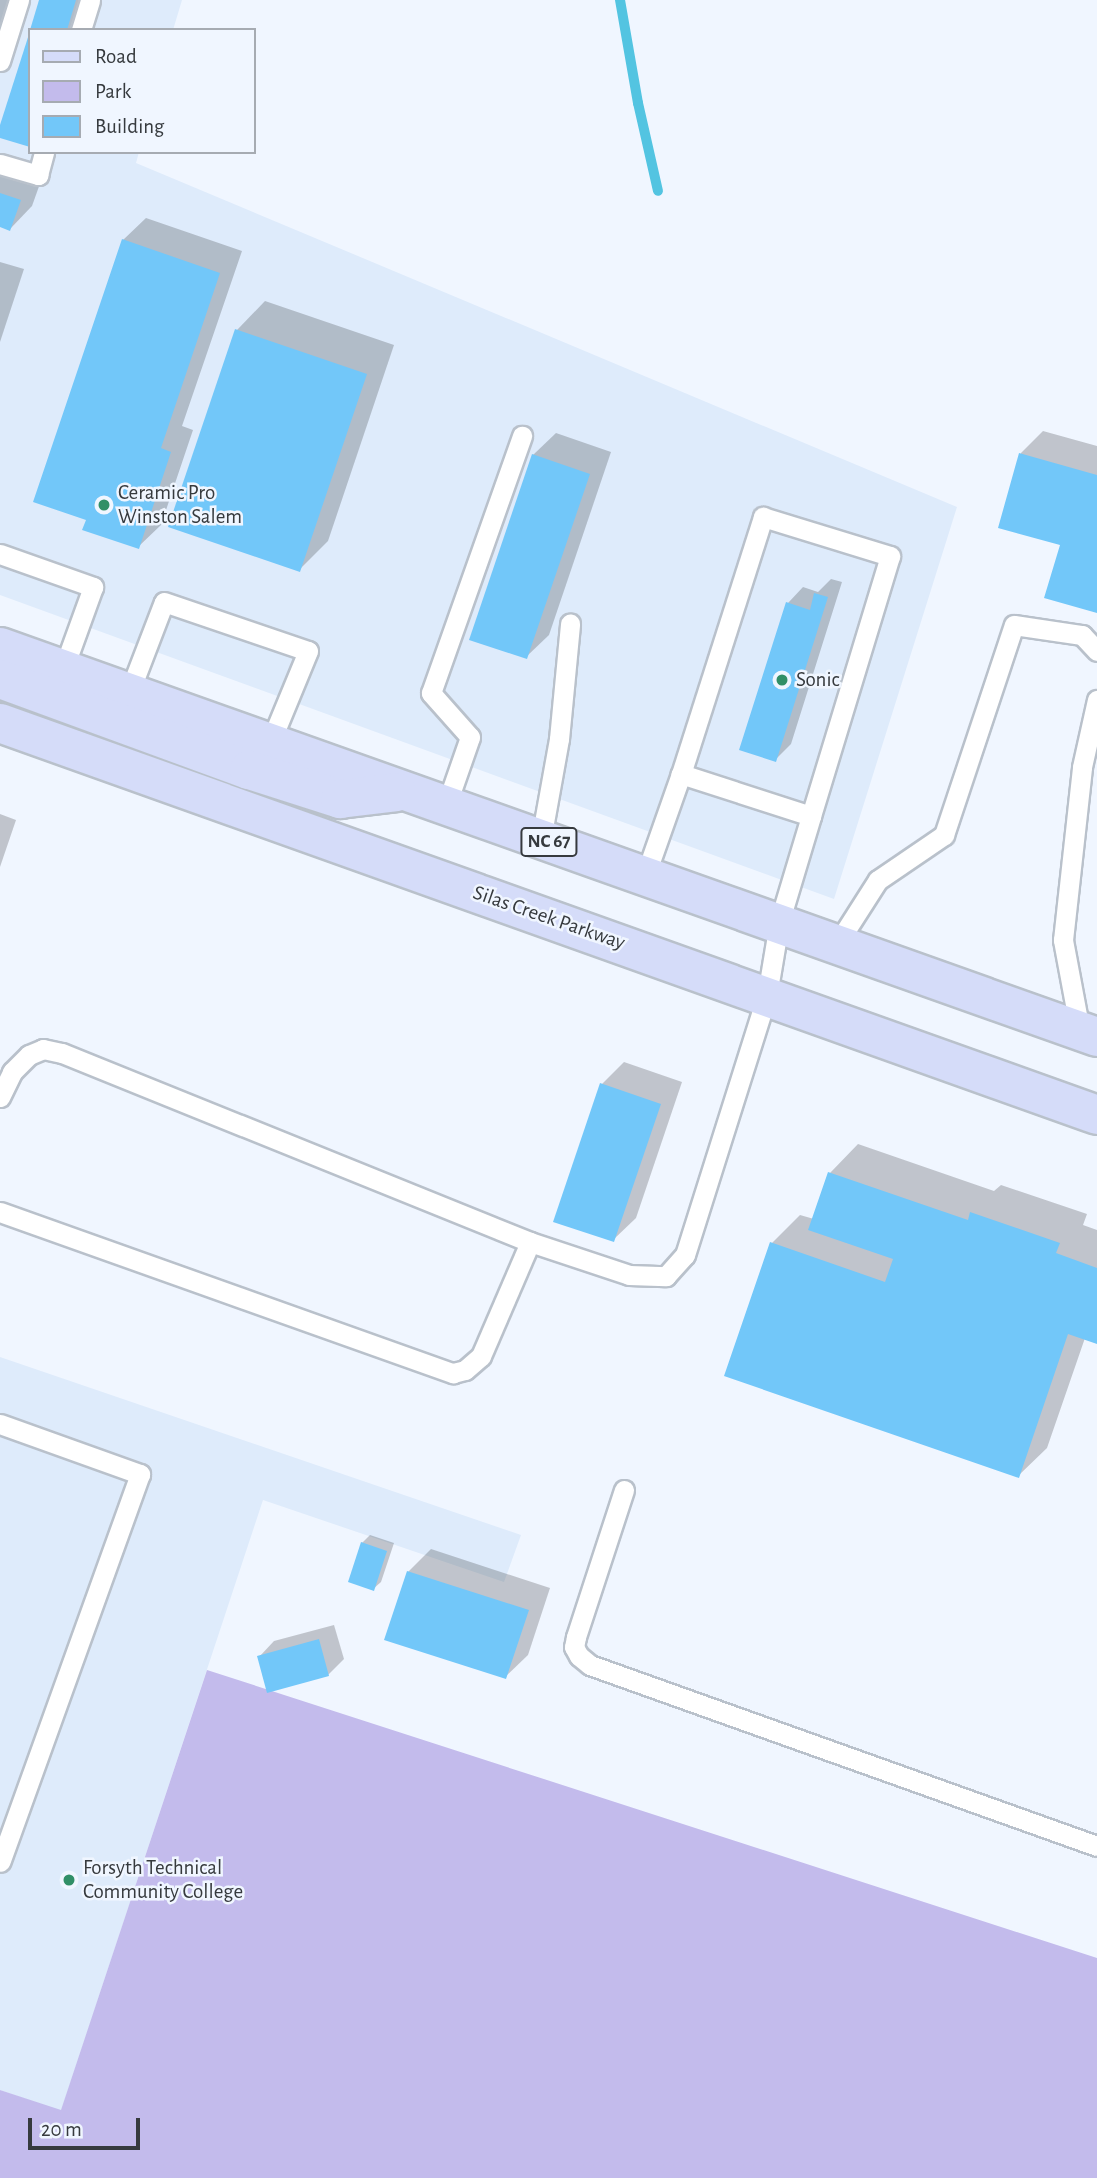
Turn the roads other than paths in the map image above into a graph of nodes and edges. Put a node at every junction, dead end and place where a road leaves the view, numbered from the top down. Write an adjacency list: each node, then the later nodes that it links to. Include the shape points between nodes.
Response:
1 (19, 0): 4 (lane)
2 (90, 0): 3 (lane)
3 (82, 28)
4 (0, 61)
5 (43, 154): 6 (lane, via 37,175)
6 (0, 164)
7 (522, 436): 20 (lane, via 431,693 470,737)
8 (0, 554): 12 (lane, via 93,587)
9 (570, 624): 22 (lane, via 559,739)
10 (0, 647): 12 (main road, NC 67)
11 (1097, 651): 25 (lane, via 1082,635 1014,625 944,835 878,880)
12 (63, 670): 14 (main road, NC 67)
13 (0, 679): 19 (main road, via 340,799)
14 (129, 693): 17 (main road, NC 67); 17 (lane, via 164,603 308,651)
15 (1097, 700): 27 (lane, via 1082,767 1063,940)
16 (0, 723): 26 (main road, Silas Creek Parkway)
17 (270, 743): 19 (main road, NC 67)
18 (681, 774): 21 (lane); 21 (lane, via 763,517 890,556); 23 (lane)
19 (406, 791): 20 (main road, NC 67)
20 (446, 806): 22 (main road, NC 67)
21 (811, 816): 24 (lane)
22 (541, 839): 23 (main road, NC 67)
23 (645, 876): 24 (main road, NC 67)
24 (779, 923): 25 (main road, NC 67); 26 (lane)
25 (837, 944): 27 (main road, NC 67)
26 (767, 995): 29 (main road, Silas Creek Parkway); 31 (lane, via 685,1255 666,1276 629,1275)
27 (1088, 1034)
28 (0, 1097): 31 (lane, via 12,1072 29,1055 43,1049 62,1053)
29 (1097, 1115)
30 (0, 1212): 31 (lane, via 453,1373 465,1370 481,1356)
31 (530, 1242)
32 (0, 1424): 35 (lane, via 140,1474)
33 (624, 1490): 34 (lane, via 574,1647 590,1665)
34 (1097, 1846)
35 (0, 1862)

